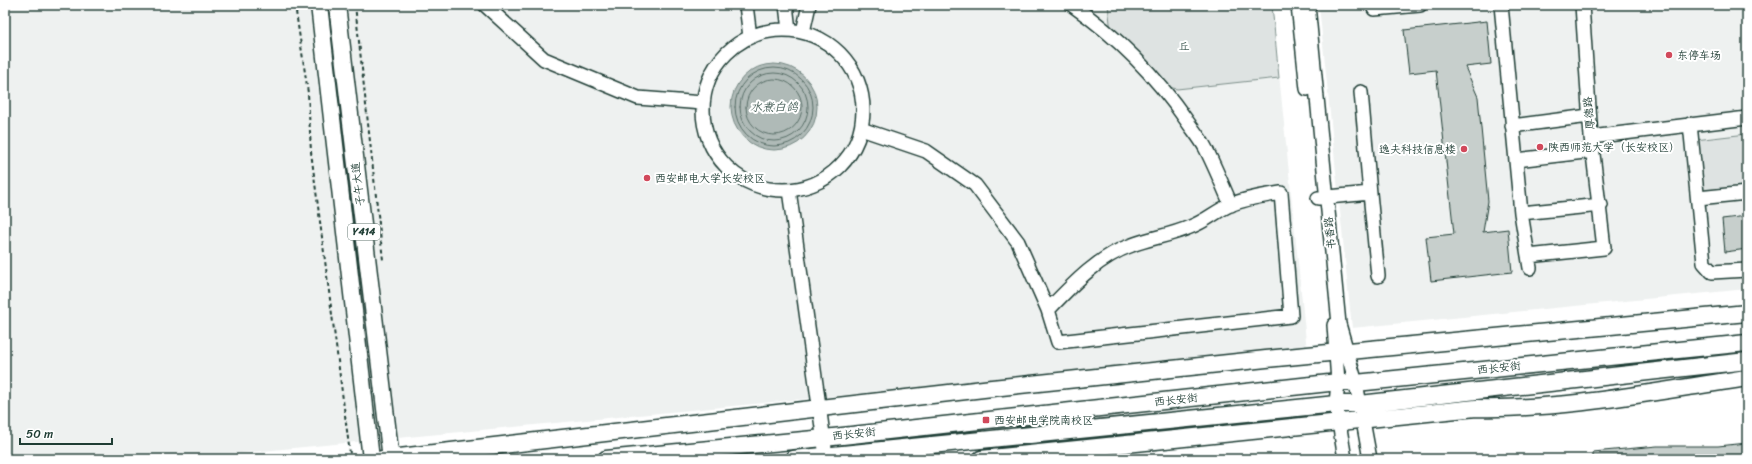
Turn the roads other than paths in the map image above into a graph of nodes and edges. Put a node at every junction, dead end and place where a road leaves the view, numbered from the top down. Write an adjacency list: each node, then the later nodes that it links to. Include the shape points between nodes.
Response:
1 (318, 5): 51 (main road, 子午大道 / Y414)
2 (337, 5): 52 (main road, 子午大道 / Y414)
3 (485, 5): 18 (street, via 544,58 638,98)
4 (746, 5): 16 (street)
5 (786, 5): 14 (street)
6 (809, 5): 15 (street)
7 (1072, 5): 32 (street, via 1122,44 1169,96 1205,148)
8 (1298, 5): 30 (street, 书香路)
9 (1308, 5): 30 (street, 书香路)
10 (1420, 5): 13 (street)
11 (1501, 5): 22 (street)
12 (1582, 5): 19 (street, 厚德路)
13 (1374, 7)
14 (789, 30): 15 (street); 16 (street, via 769,31)
15 (803, 32): 23 (street, via 826,42 844,59 857,80 863,104)
16 (750, 37): 18 (street, via 732,48 717,64 707,84)
17 (1361, 92): 28 (street)
18 (703, 103): 27 (street, via 705,130 715,153 732,172 754,184)
19 (1589, 116): 22 (street); 24 (street, 厚德路)
20 (1747, 118): 21 (street, 厚德路)
21 (1690, 124): 24 (street, 厚德路); 31 (street)
22 (1512, 126): 26 (street)
23 (861, 129): 27 (street, via 850,154 830,174 806,186); 37 (street, via 926,151 975,185 1018,242)
24 (1591, 137): 25 (street)
25 (1593, 151): 26 (street); 33 (street)
26 (1516, 160): 34 (street)
27 (789, 190): 46 (street)
28 (1370, 193): 30 (street); 36 (street)
29 (1747, 193): 31 (street)
30 (1322, 198): 40 (street, 书香路)
31 (1698, 198): 35 (street, via 1704,263 1708,269 1719,273)
32 (1231, 205): 37 (street, via 1189,228 1130,245 1111,255 1087,272); 37 (street, via 1252,197 1280,194 1291,316 1058,342)
33 (1601, 205): 34 (street); 34 (street, via 1604,248 1529,262)
34 (1521, 213)
35 (1747, 270)
36 (1378, 276)
37 (1048, 310)
38 (1747, 313): 40 (main road)
39 (1747, 343): 44 (main road, 西长安街)
40 (1341, 352): 43 (street, 书香路); 44 (street, 书香路); 46 (main road)
41 (1747, 361): 47 (main road, 西长安街)
42 (1747, 378): 47 (main road, via 1621,398 1510,408)
43 (1338, 382): 44 (main road, 西长安街); 45 (street, 书香路); 49 (main road, 西长安街)
44 (1356, 383): 47 (street, 书香路)
45 (1336, 404): 47 (main road, 西长安街); 48 (street, 书香路); 50 (main road, 西长安街)
46 (820, 408): 49 (street); 52 (main road)
47 (1362, 411): 48 (main road); 57 (street, 书香路)
48 (1339, 422): 55 (main road); 56 (street, 书香路)
49 (824, 438): 50 (street); 53 (main road, 西长安街)
50 (826, 456): 54 (main road, 西长安街)
51 (366, 458)
52 (388, 459)
53 (606, 459)
54 (793, 459)
55 (981, 459)
56 (1345, 459)
57 (1370, 459)

